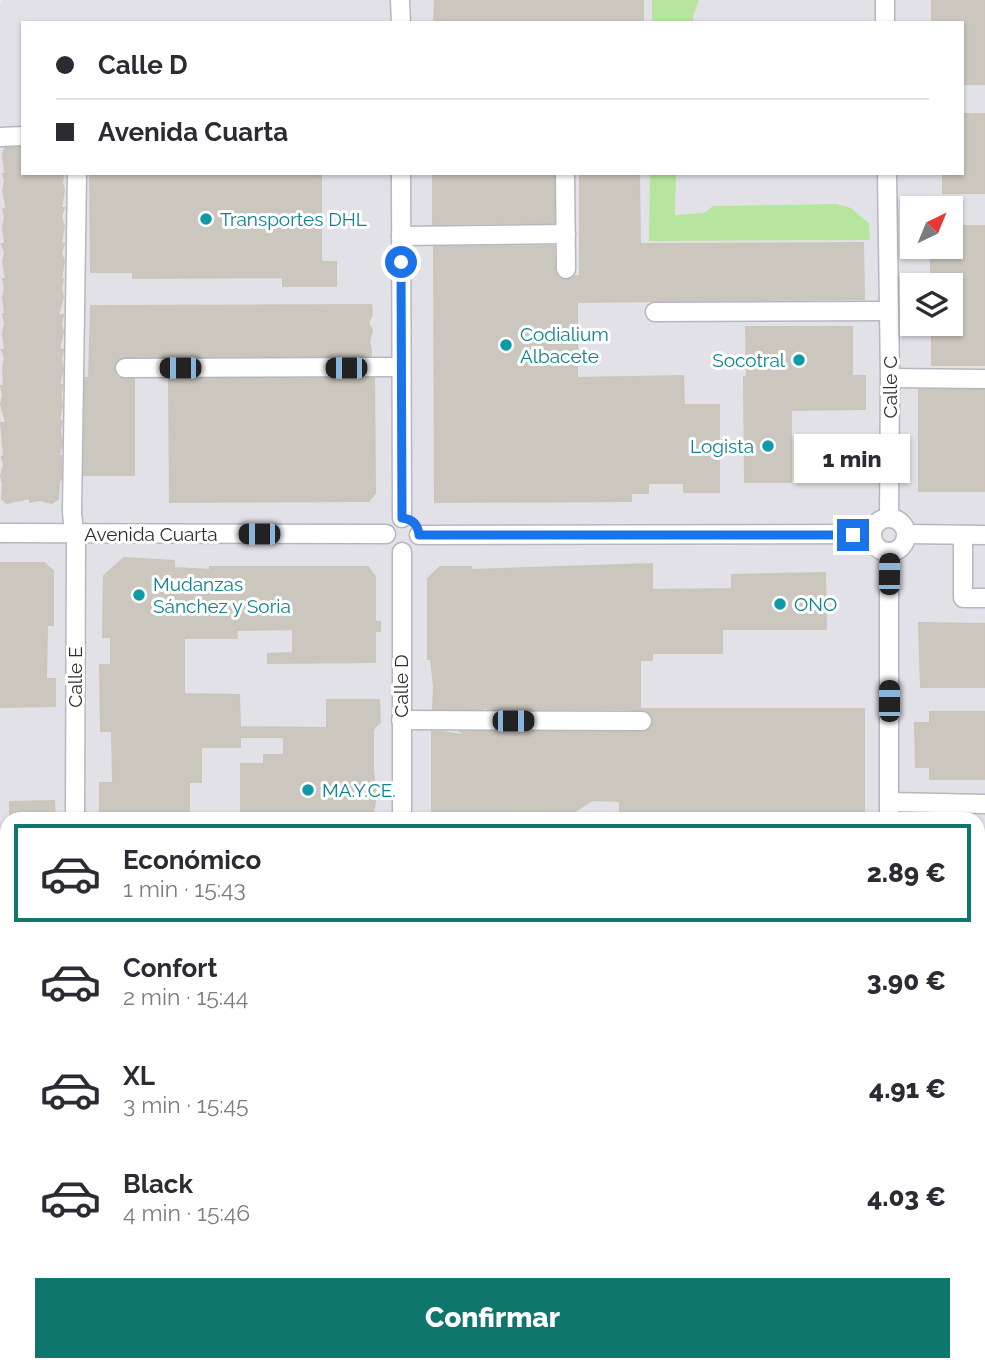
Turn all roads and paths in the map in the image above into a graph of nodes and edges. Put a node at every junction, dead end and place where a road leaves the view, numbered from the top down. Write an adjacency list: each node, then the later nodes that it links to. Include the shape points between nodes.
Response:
1 (400, 0): 3 (street)
2 (885, 0): 4 (street)
3 (401, 21)
4 (885, 21)
5 (21, 136): 6 (street)
6 (0, 137)
7 (77, 175): 23 (street, Calle E)
8 (401, 175): 12 (street)
9 (565, 175): 11 (street)
10 (887, 175): 14 (street, Calle C)
11 (566, 234): 12 (street); 13 (street)
12 (401, 236): 16 (street)
13 (566, 269)
14 (889, 311): 15 (street); 18 (street, Calle C)
15 (655, 312)
16 (401, 367): 17 (street); 21 (street)
17 (125, 368)
18 (890, 378): 19 (street); 20 (street, Calle C)
19 (985, 379)
20 (889, 517): 25 (street, via 880,520); 26 (street, via 901,521)
21 (402, 518): 24 (street, via 394,520); 27 (street, via 414,522)
22 (0, 533): 23 (street, Avenida Cuarta)
23 (75, 534): 24 (street, Avenida Cuarta); 37 (street, Calle E)
24 (386, 534): 30 (street, via 390,547)
25 (872, 534): 27 (street); 31 (street, via 876,546)
26 (906, 534): 28 (street); 31 (street, via 900,549)
27 (419, 535): 30 (street, via 413,549)
28 (963, 535): 29 (street); 32 (street, via 963,598)
29 (985, 535)
30 (402, 552): 33 (street, Calle D)
31 (890, 552): 36 (street)
32 (985, 598)
33 (401, 720): 34 (street); 38 (street, Calle D)
34 (642, 721)
35 (985, 804): 36 (street)
36 (889, 811)
37 (75, 812)
38 (402, 812)

